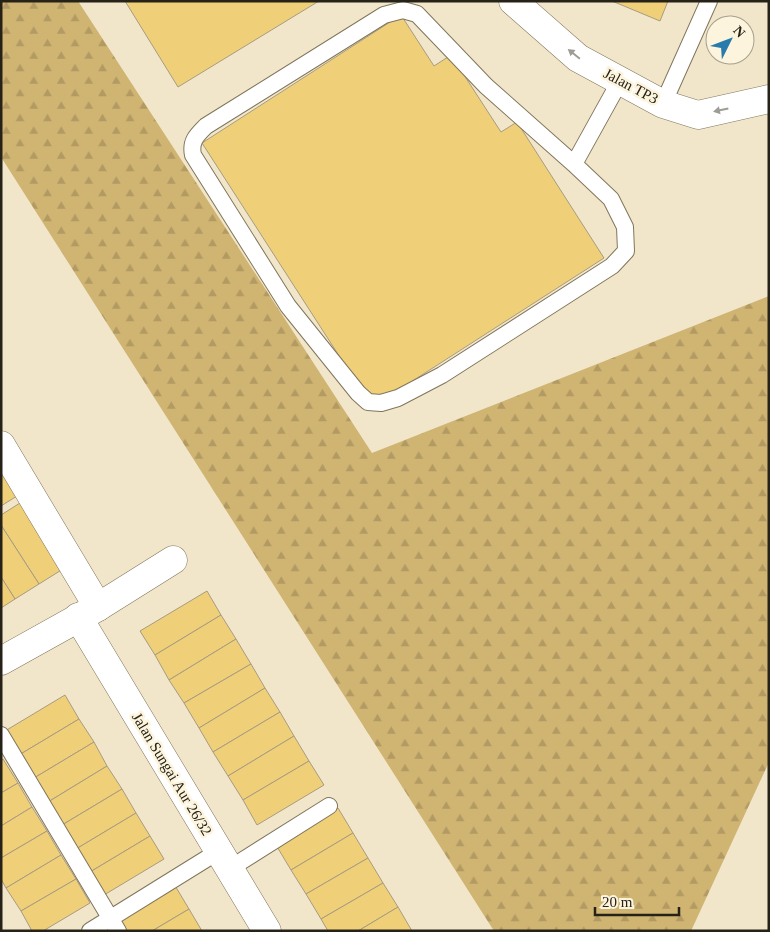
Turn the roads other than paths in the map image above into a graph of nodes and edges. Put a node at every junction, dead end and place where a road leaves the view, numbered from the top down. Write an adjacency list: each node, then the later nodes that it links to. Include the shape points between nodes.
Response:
1 (513, 1): 3 (street, Jalan TP3, one-way to 1, via 578,58)
2 (708, 1): 5 (lane)
3 (620, 81): 5 (street, Jalan TP3); 6 (lane)
4 (769, 99): 5 (street, Jalan TP3, one-way to 5, via 698,115)
5 (663, 104)
6 (574, 164): 6 (lane, via 611,199 625,227 626,251 612,266 442,375 398,398 381,403 368,402 358,393 288,306 193,155 191,146 206,126 230,110 384,15 403,10 417,14 486,86)
7 (1, 445): 9 (street, Jalan Sungai Aur 26/32)
8 (173, 560): 9 (street)
9 (88, 612): 10 (street); 13 (street, Jalan Sungai Aur 26/32)
10 (1, 661)
11 (1, 736): 14 (lane)
12 (329, 806): 13 (lane)
13 (224, 860): 14 (lane); 16 (street, Jalan Sungai Aur 26/32)
14 (114, 925): 15 (lane)
15 (90, 931)
16 (267, 931)

